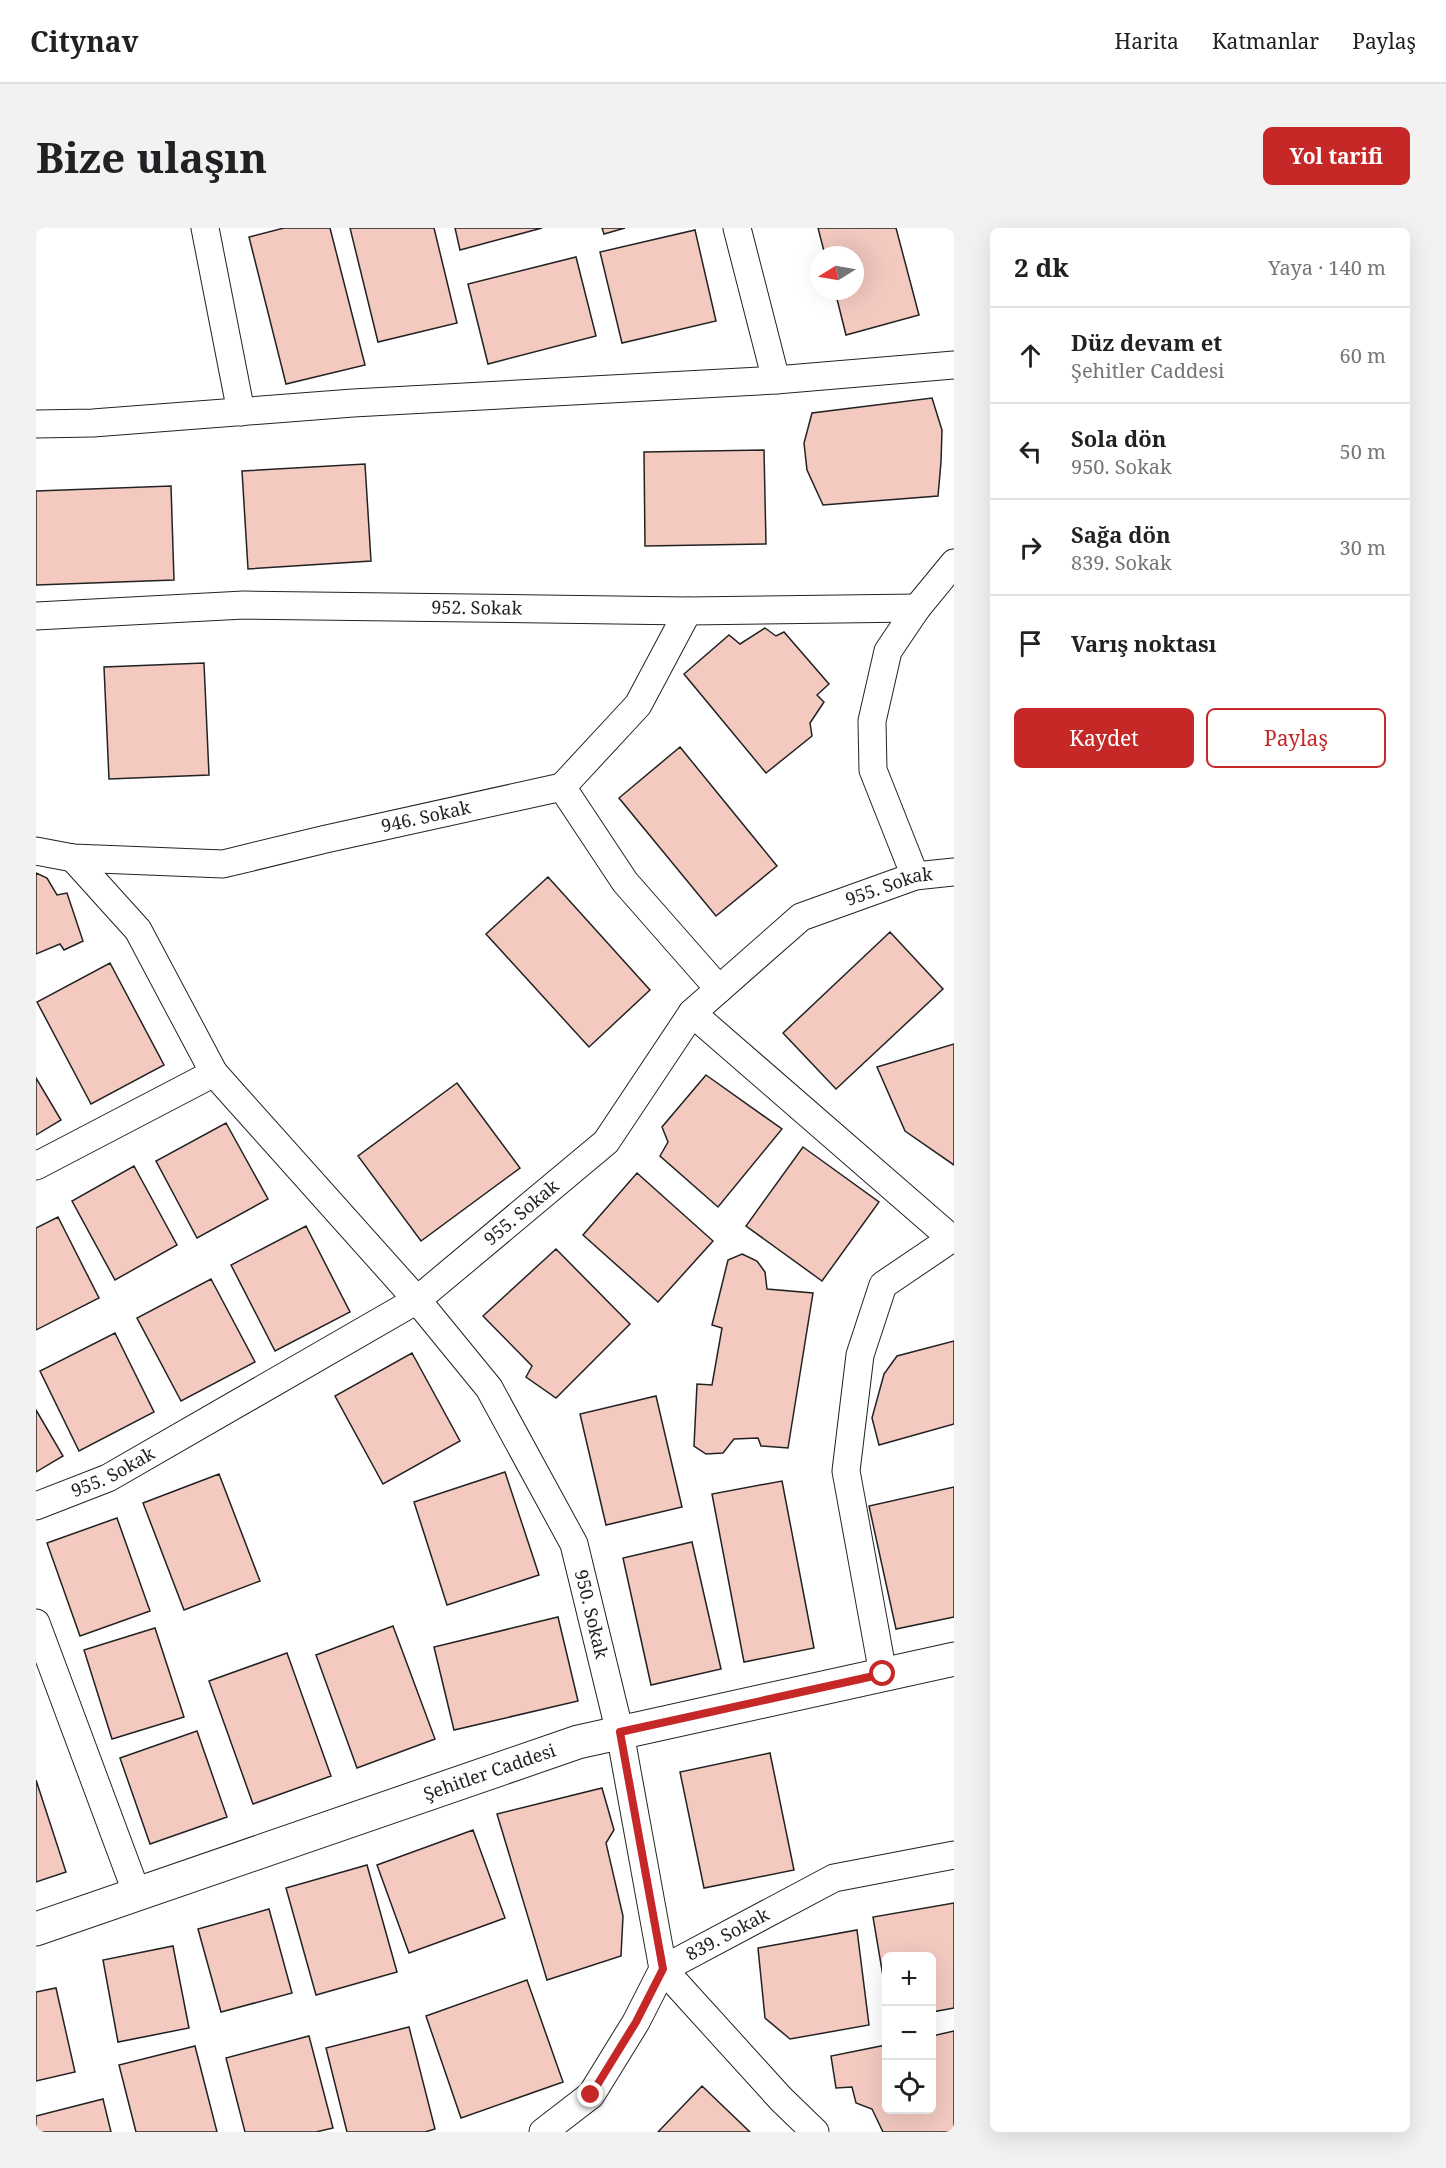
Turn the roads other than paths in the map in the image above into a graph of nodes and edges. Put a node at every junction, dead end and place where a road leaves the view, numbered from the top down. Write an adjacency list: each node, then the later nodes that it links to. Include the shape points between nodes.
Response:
1 (205, 228): 5 (street)
2 (737, 228): 4 (street)
3 (954, 365): 4 (street)
4 (776, 380): 5 (street)
5 (241, 412): 6 (street)
6 (36, 424)
7 (954, 563): 8 (street)
8 (917, 608): 9 (street, 952. Sokak); 15 (street, via 888,651 872,721 873,770)
9 (688, 611): 10 (street, 952. Sokak, via 244,605); 11 (street, via 638,705)
10 (36, 616)
11 (562, 787): 13 (street, 946. Sokak, via 223,864); 16 (street, via 626,882)
12 (36, 851): 13 (street, 946. Sokak)
13 (73, 858): 18 (street, 950. Sokak, via 138,930)
14 (954, 872): 15 (street, 955. Sokak)
15 (915, 876): 16 (street, 955. Sokak, via 801,917)
16 (719, 989): 17 (street, 955. Sokak)
17 (692, 1012): 20 (street); 21 (street, 955. Sokak, via 606,1142)
18 (214, 1073): 19 (street); 21 (street, 950. Sokak)
19 (36, 1166)
20 (952, 1237): 25 (street, via 883,1285 860,1354 846,1471)
21 (417, 1300): 22 (street, 955. Sokak, via 108,1478); 26 (street, 950. Sokak, via 489,1388 574,1544)
22 (36, 1506)
23 (36, 1623): 28 (street)
24 (954, 1659): 25 (street, Şehitler Caddesi)
25 (883, 1674): 26 (street, Şehitler Caddesi)
26 (620, 1732): 28 (street, Şehitler Caddesi, via 578,1742); 30 (street, 950. Sokak)
27 (954, 1856): 30 (street, 839. Sokak, via 834,1878)
28 (137, 1894): 29 (street, Şehitler Caddesi)
29 (36, 1929)
30 (663, 1969): 31 (street, via 591,2095); 32 (street)
31 (543, 2132)
32 (815, 2132)

